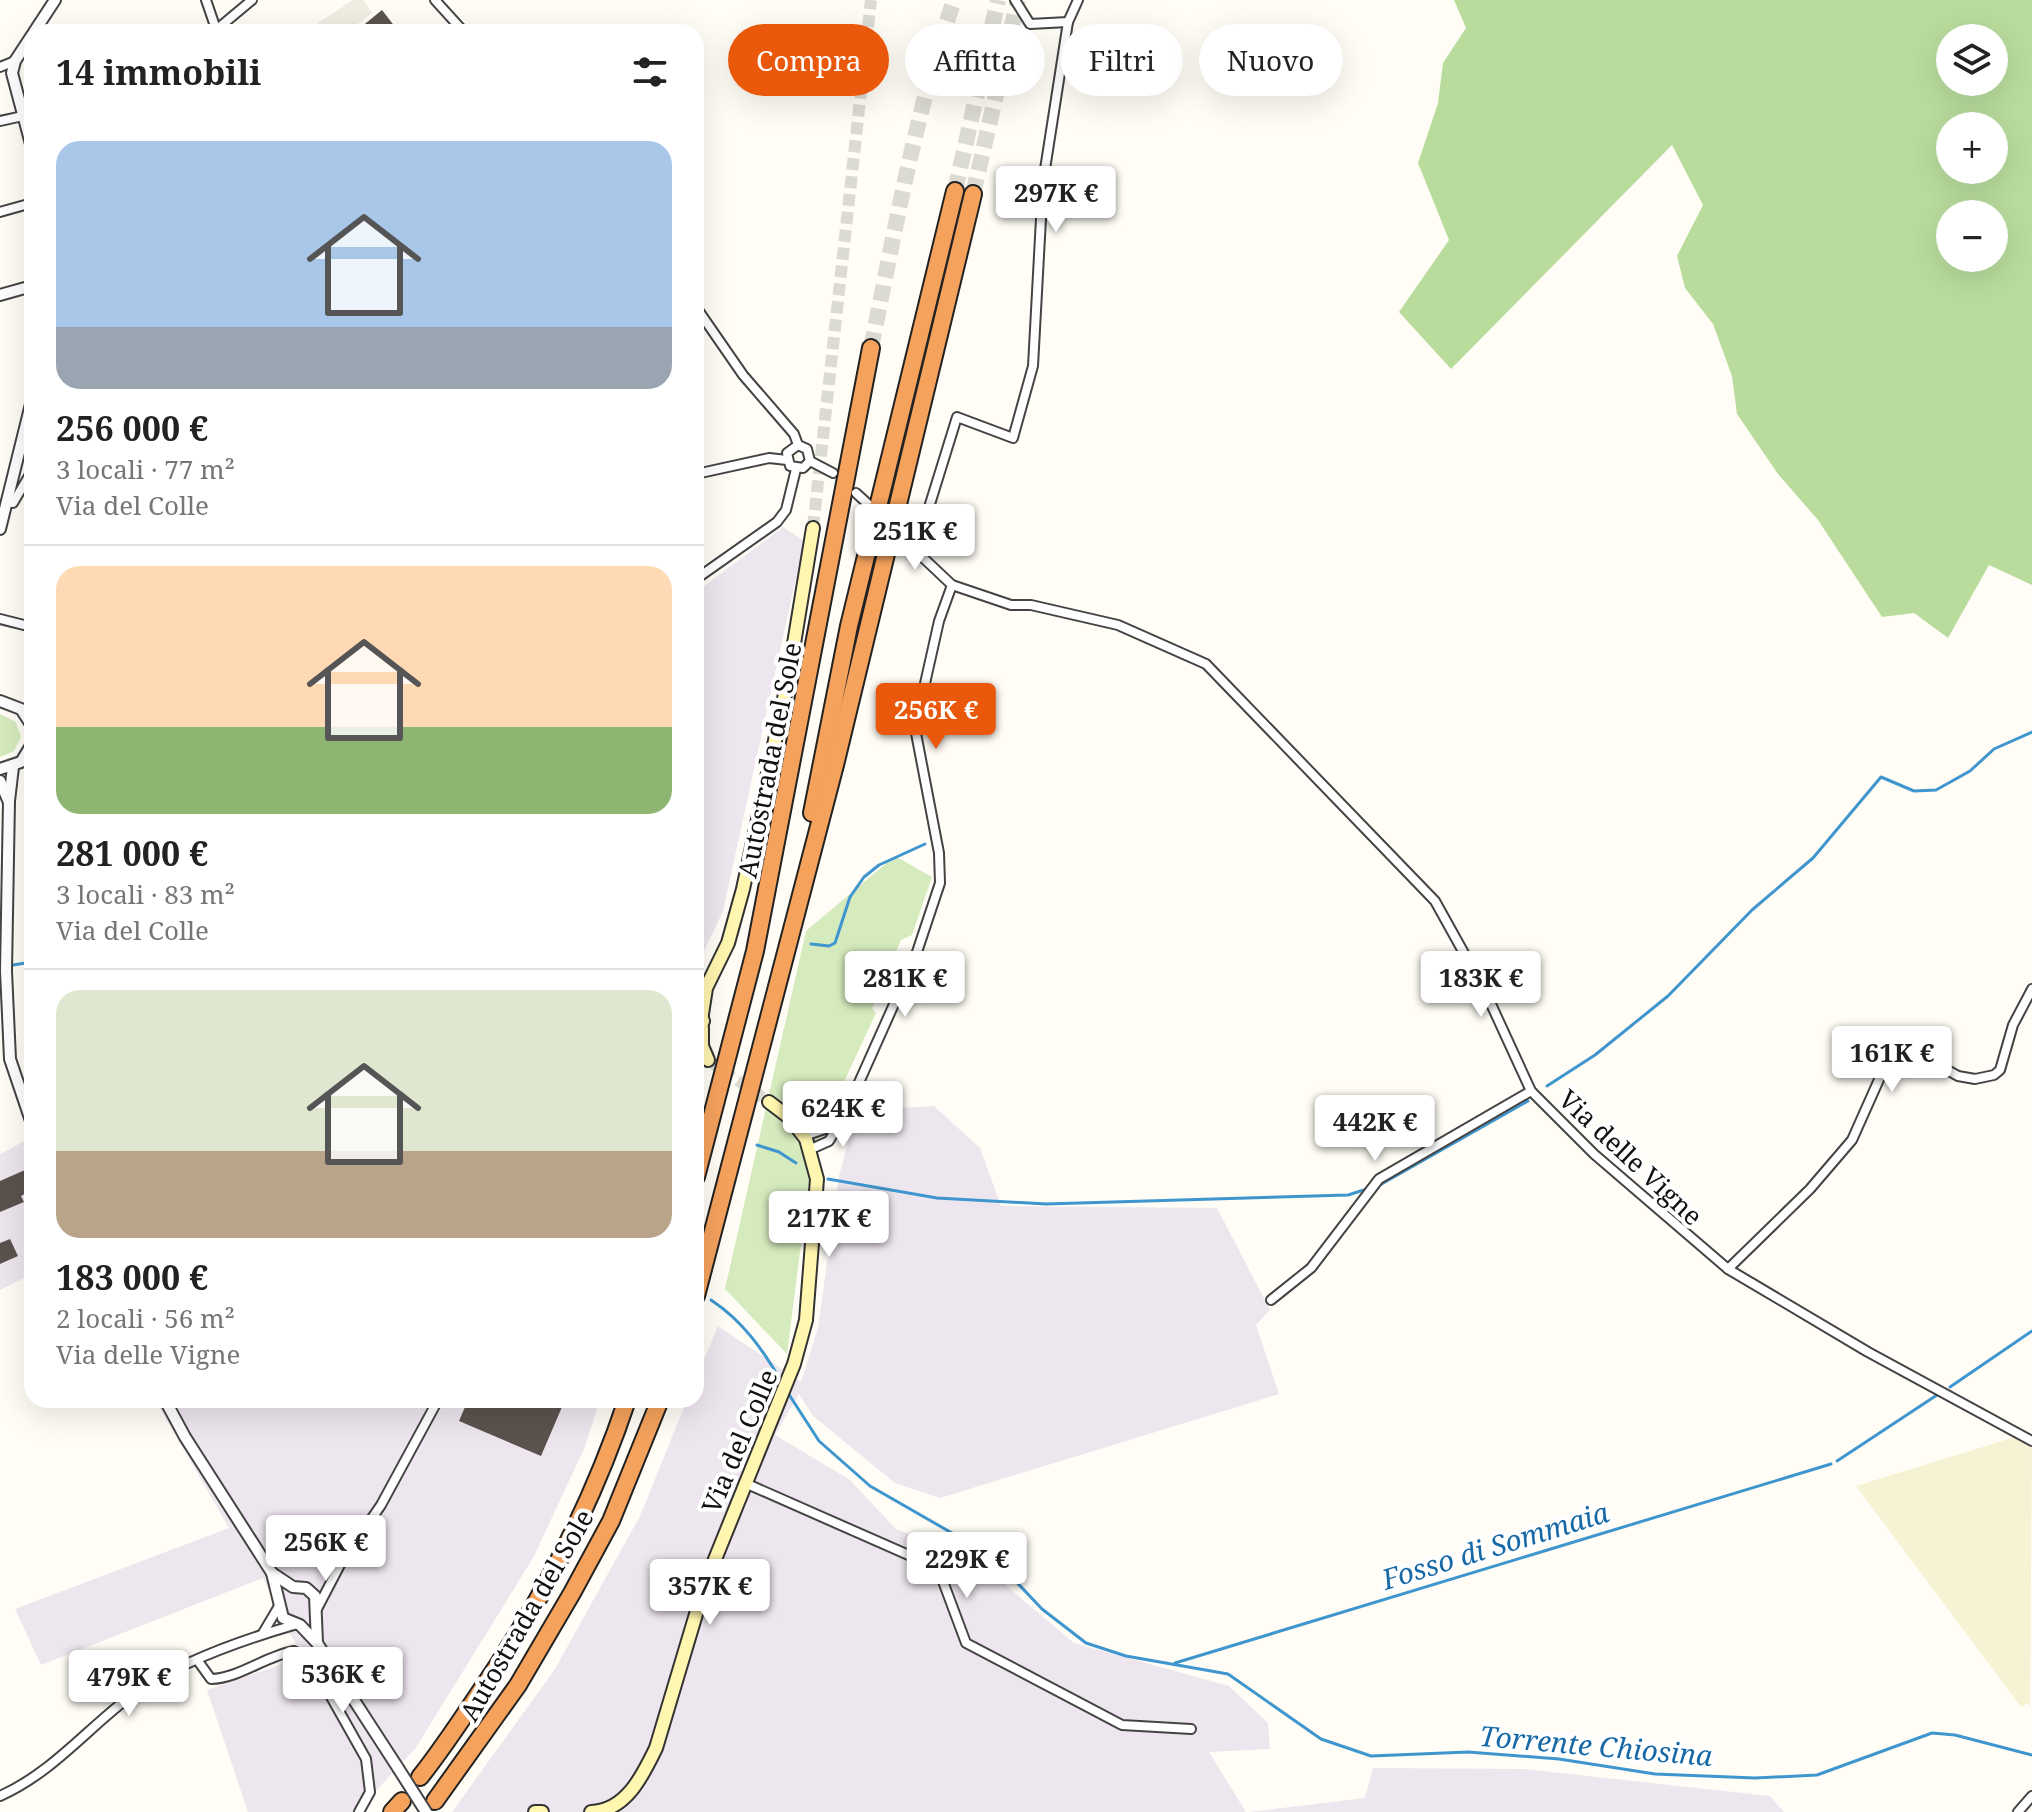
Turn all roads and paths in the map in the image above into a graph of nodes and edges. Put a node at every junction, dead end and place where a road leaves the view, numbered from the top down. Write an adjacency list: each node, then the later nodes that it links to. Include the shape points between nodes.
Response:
1 (55, 0): 8 (street)
2 (206, 0): 9 (street)
3 (252, 0): 10 (street)
4 (435, 0): 11 (street)
5 (1015, 0): 7 (street, via 1030,24)
6 (1078, 0): 7 (street)
7 (1068, 22): 40 (street, via 1043,182 1033,366 1013,438 957,417 926,517 915,531 901,537)
8 (39, 24)
9 (215, 24)
10 (225, 24)
11 (457, 24)
12 (24, 47): 13 (street)
13 (15, 61): 14 (street); 15 (street, via 12,73)
14 (0, 67)
15 (23, 116): 16 (street); 17 (street)
16 (24, 120)
17 (0, 121)
18 (955, 191): 53 (highway, Autostrada del Sole, via 849,626)
19 (973, 194): 53 (highway, Autostrada del Sole)
20 (24, 205): 21 (street)
21 (0, 212)
22 (24, 288): 23 (street)
23 (0, 295)
24 (704, 319): 27 (street)
25 (871, 348): 59 (highway, Autostrada del Sole, via 768,892)
26 (24, 439): 35 (street)
27 (798, 445): 28 (street, via 789,450); 29 (street, via 807,449)
28 (787, 460): 30 (street); 31 (street, via 769,458)
29 (810, 461): 30 (street); 32 (street)
30 (796, 469): 39 (street, via 786,510 777,522)
31 (704, 472)
32 (833, 473)
33 (24, 482): 35 (street)
34 (856, 493): 36 (street)
35 (10, 502): 38 (street)
36 (868, 504)
37 (813, 528): 51 (main road, via 788,680 743,889 728,943)
38 (0, 529)
39 (704, 573)
40 (952, 585): 54 (street, Via delle Vigne, via 1011,605 1118,625 1206,664 1435,901 1485,991); 57 (street, via 915,728 940,883 916,955)
41 (0, 619): 42 (street)
42 (24, 625)
43 (2, 700): 44 (street)
44 (24, 713)
45 (24, 758): 46 (street)
46 (13, 767): 47 (street); 49 (street)
47 (0, 769)
48 (0, 781): 49 (street)
49 (9, 801): 50 (street)
50 (5, 836): 55 (street, via 10,1059)
51 (704, 986)
52 (2032, 989): 61 (street, via 1994,1075 1958,1076 1905,1046 1894,1046 1852,1140)
53 (776, 995): 62 (highway, Autostrada del Sole)
54 (1531, 1091): 61 (street, Via delle Vigne, via 1594,1154); 63 (street, via 1379,1179 1311,1268)
55 (24, 1100)
56 (769, 1102): 58 (main road)
57 (844, 1116): 58 (street); 60 (street, via 829,1141)
58 (804, 1136): 60 (main road)
59 (704, 1148)
60 (811, 1149): 69 (main road, Via del Colle, via 817,1179 806,1320 794,1364)
61 (1728, 1269): 68 (street, Via delle Vigne)
62 (704, 1270)
63 (1271, 1300)
64 (169, 1408): 70 (street)
65 (434, 1408): 73 (street)
66 (624, 1408): 79 (highway, Autostrada del Sole, via 588,1504 550,1582)
67 (657, 1408): 82 (highway, Autostrada del Sole, via 611,1521 572,1593 518,1685)
68 (2032, 1441)
69 (745, 1483): 78 (street, via 938,1568 966,1643 1122,1725); 87 (main road, Via del Colle, via 705,1584 656,1748 625,1796)
70 (272, 1573): 71 (street); 72 (street)
71 (293, 1587): 72 (street); 73 (street, via 311,1591)
72 (279, 1603): 74 (street, via 283,1618); 75 (street)
73 (316, 1612): 74 (street); 76 (street)
74 (297, 1625): 75 (street); 76 (street)
75 (262, 1634): 77 (street)
76 (317, 1643): 82 (street, bridge, via 398,1768)
77 (198, 1661): 80 (street, via 138,1691 40,1774); 83 (street, via 211,1679 281,1653 294,1651 312,1663 366,1759 370,1792)
78 (1191, 1729)
79 (420, 1777)
80 (0, 1796)
81 (2032, 1796): 88 (street)
82 (431, 1807)
83 (359, 1812)
84 (535, 1812): 85 (main road)
85 (542, 1812)
86 (591, 1812): 87 (main road)
87 (599, 1812)
88 (2018, 1812)

